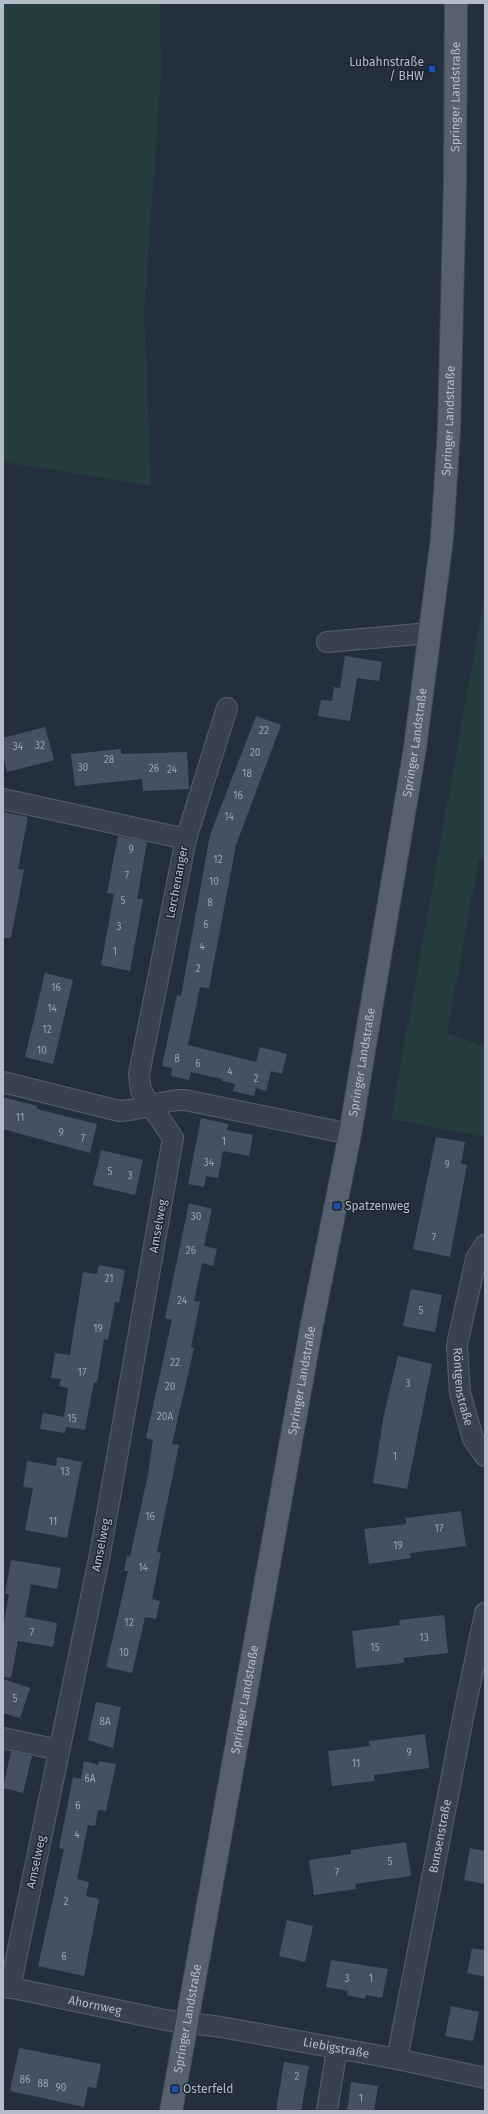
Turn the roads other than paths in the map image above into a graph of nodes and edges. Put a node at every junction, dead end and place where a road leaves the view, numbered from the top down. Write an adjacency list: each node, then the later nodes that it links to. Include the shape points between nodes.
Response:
1 (456, 3): 2 (main road, Springer Landstraße, via 449,430 442,538)
2 (430, 633): 3 (street); 9 (main road, Springer Landstraße, via 415,748)
3 (327, 642)
4 (227, 708): 6 (street)
5 (3, 799): 6 (street, Lerchenanger)
6 (186, 839): 8 (street, Lerchenanger, via 139,1074 141,1091)
7 (3, 1082): 8 (street, via 119,1111 134,1111)
8 (150, 1106): 9 (street, via 172,1100 185,1100); 14 (street, Amselweg, via 173,1138 100,1554)
9 (350, 1134): 16 (main road, Springer Landstraße, via 312,1324)
10 (485, 1245): 11 (street, Röntgenstraße, via 476,1259 457,1345 460,1393 473,1439)
11 (485, 1456)
12 (485, 1613): 18 (street, Bunsenstraße)
13 (3, 1738): 14 (street)
14 (59, 1750): 15 (street, Amselweg)
15 (7, 1987): 16 (street, Ahornweg, via 165,2020)
16 (187, 2022): 17 (street, Liebigstraße); 20 (main road, Springer Landstraße)
17 (337, 2048): 18 (street, Liebigstraße); 21 (street)
18 (397, 2059): 19 (street, Liebigstraße)
19 (485, 2078)
20 (171, 2111)
21 (326, 2111)

